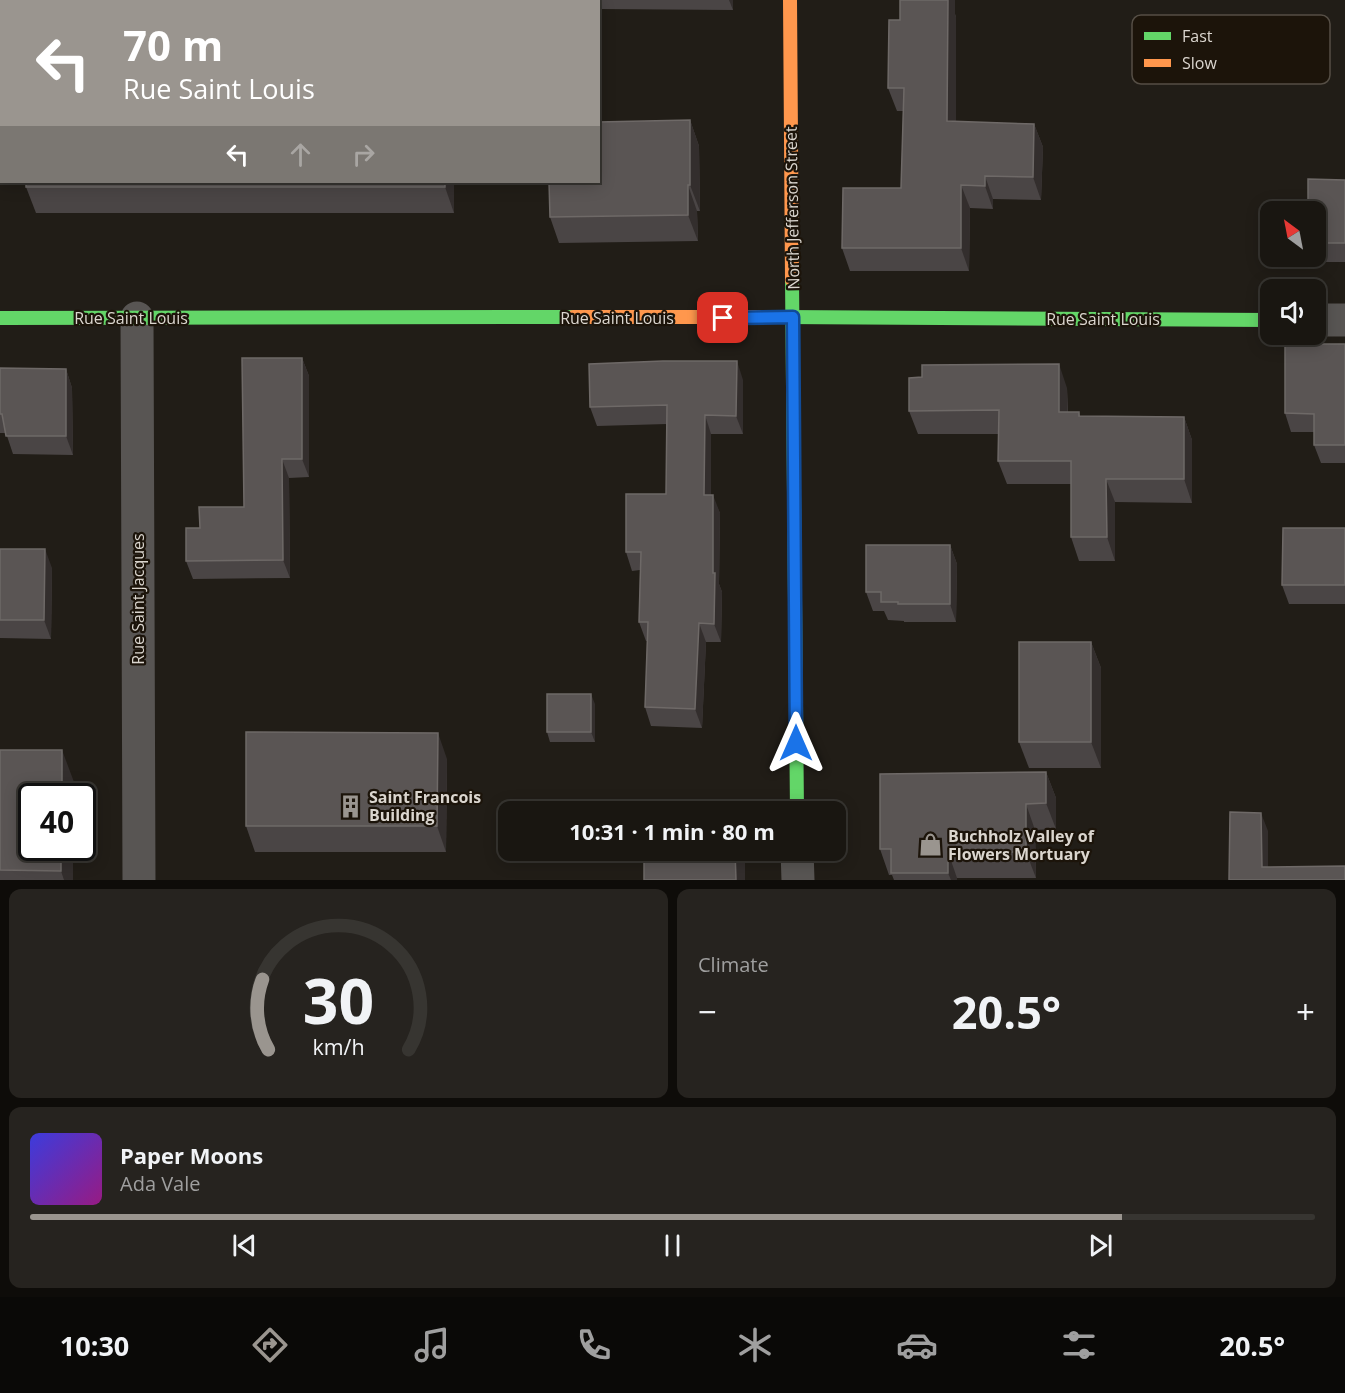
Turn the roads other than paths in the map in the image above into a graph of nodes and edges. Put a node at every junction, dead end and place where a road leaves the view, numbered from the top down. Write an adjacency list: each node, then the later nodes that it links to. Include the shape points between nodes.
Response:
1 (790, 0): 2 (street, North Jefferson Street)
2 (793, 317): 4 (street, Rue Saint Louis); 5 (street, Rue Saint Louis); 8 (street, North Jefferson Street)
3 (0, 318): 4 (street, Rue Saint Louis)
4 (137, 318): 10 (street, Rue Saint Jacques)
5 (1260, 320)
6 (1326, 320): 7 (street)
7 (1345, 320)
8 (797, 801)
9 (797, 861): 11 (street)
10 (139, 880)
11 (798, 880)

